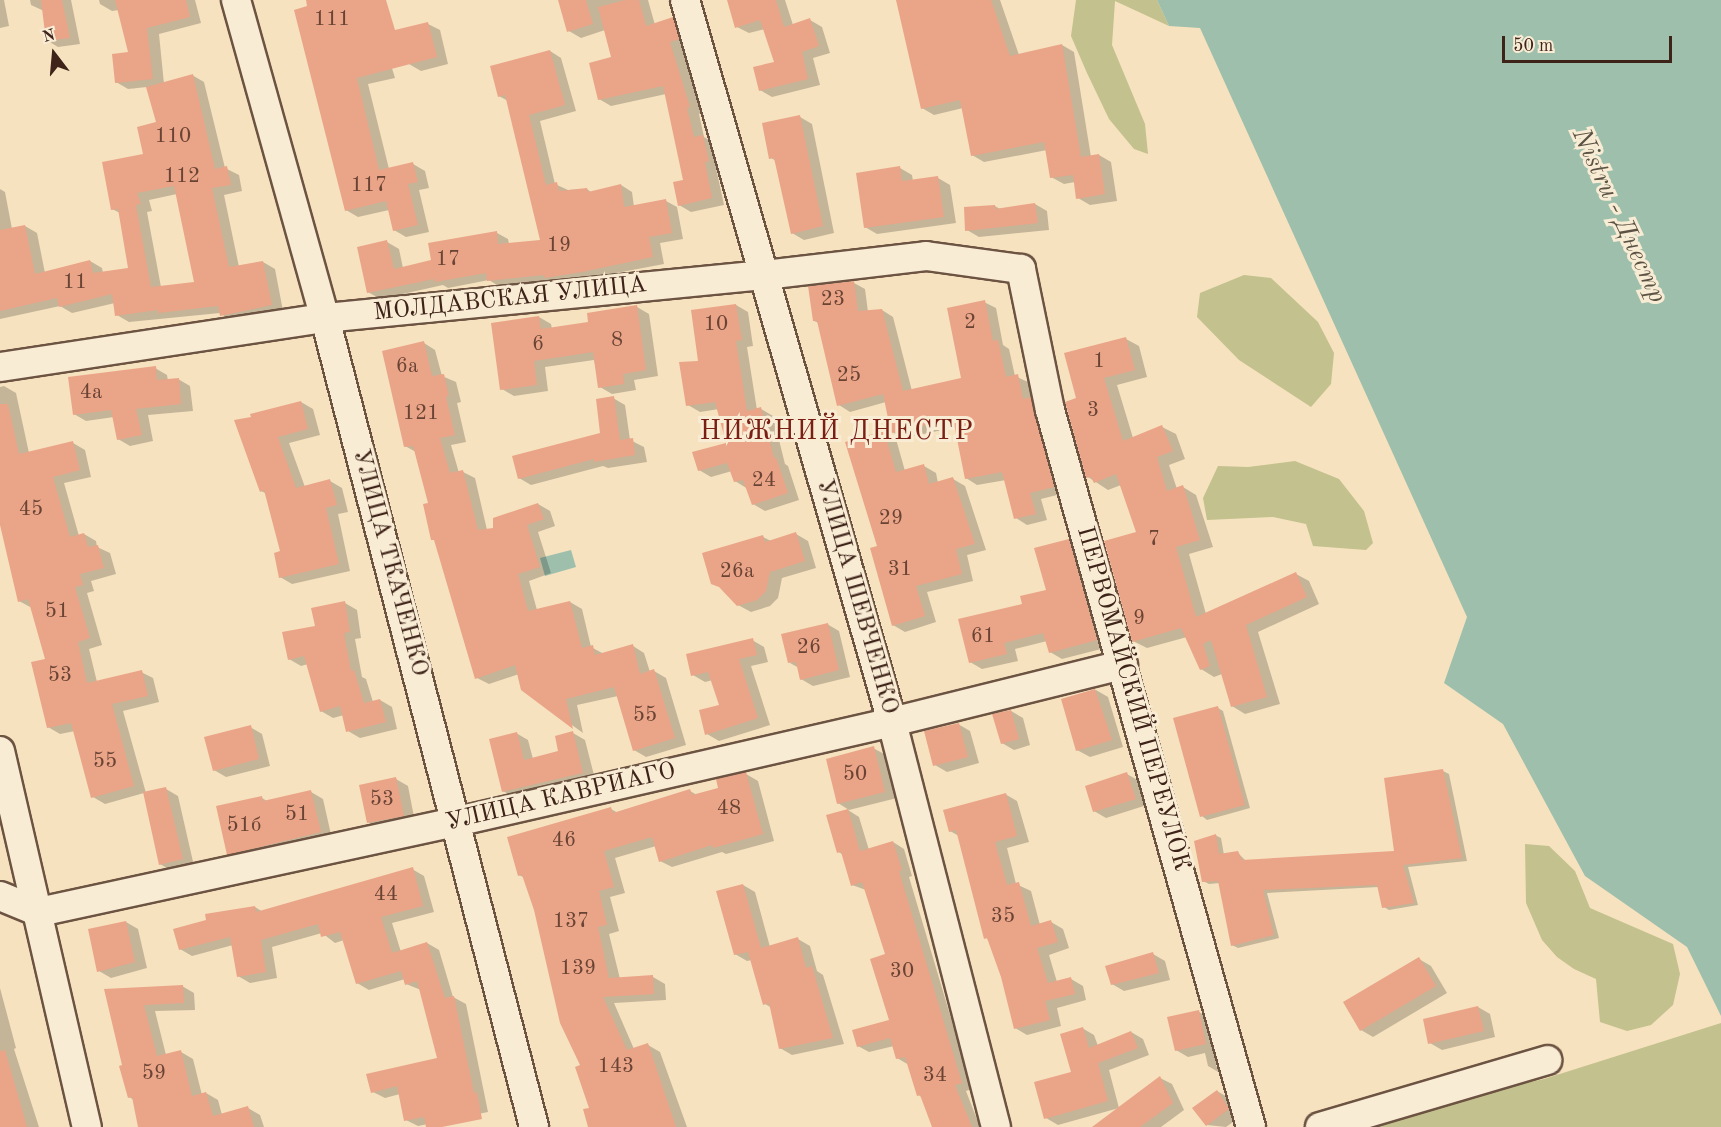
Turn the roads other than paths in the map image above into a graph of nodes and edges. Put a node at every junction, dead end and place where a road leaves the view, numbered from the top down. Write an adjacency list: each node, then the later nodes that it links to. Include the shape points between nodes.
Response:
1 (236, 0): 5 (street, УЛИЦА ТКАЧЕНКО)
2 (685, 0): 4 (street, УЛИЦА ШЕВЧЕНКО)
3 (1021, 269): 4 (street, МОЛДАВСКАЯ УЛИЦА, via 926,256); 7 (street, ПЕРВОМАЙСКИЙ ПЕРЕУЛОК, via 1050,410)
4 (765, 275): 5 (street, МОЛДАВСКАЯ УЛИЦА); 8 (street, УЛИЦА ШЕВЧЕНКО)
5 (325, 318): 6 (street, МОЛДАВСКАЯ УЛИЦА); 10 (street, УЛИЦА ТКАЧЕНКО)
6 (0, 367)
7 (1123, 665): 8 (street, УЛИЦА КАВРИАГО); 17 (street, ПЕРВОМАЙСКИЙ ПЕРЕУЛОК)
8 (892, 722): 10 (street, УЛИЦА КАВРИАГО); 16 (street, УЛИЦА ШЕВЧЕНКО)
9 (0, 751): 12 (street)
10 (456, 822): 12 (street, УЛИЦА КАВРИАГО); 15 (street, УЛИЦА ТКАЧЕНКО)
11 (0, 896): 12 (street)
12 (39, 912): 14 (street)
13 (1547, 1060): 18 (street)
14 (87, 1127)
15 (534, 1127)
16 (996, 1127)
17 (1251, 1127)
18 (1320, 1127)

